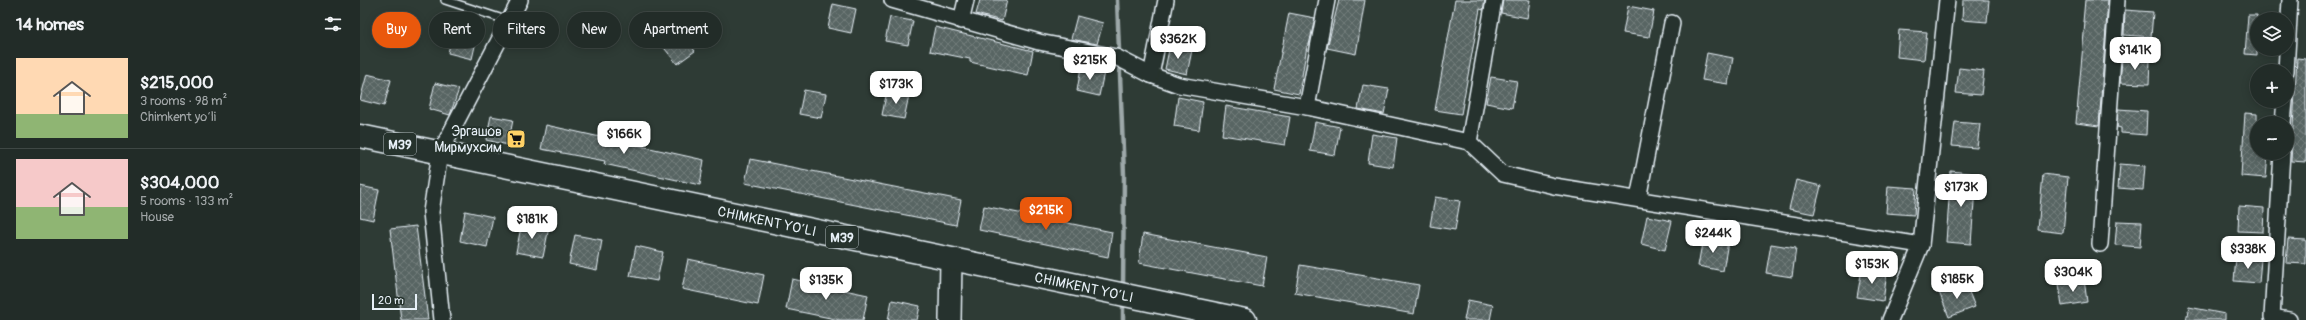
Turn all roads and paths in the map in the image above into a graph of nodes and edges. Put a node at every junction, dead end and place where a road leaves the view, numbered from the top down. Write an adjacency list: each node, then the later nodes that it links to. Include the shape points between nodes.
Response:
1 (445, 0): 12 (lane)
2 (520, 0): 11 (street)
3 (892, 0): 13 (street)
4 (966, 0): 13 (street)
5 (1166, 0): 17 (street)
6 (1327, 0): 18 (street)
7 (1494, 0): 20 (street)
8 (1947, 0): 25 (street)
9 (2117, 0): 24 (street)
10 (2290, 0): 16 (street)
11 (514, 12)
12 (493, 16)
13 (961, 21): 17 (street, via 1039,42 1116,56)
14 (1672, 23): 23 (street)
15 (495, 48): 21 (street)
16 (2286, 64)
17 (1151, 75): 18 (street, via 1179,85 1213,92)
18 (1307, 107): 20 (street)
19 (360, 136): 21 (highway, CHIMKENT YO‘LI / M39)
20 (1469, 142): 23 (street, via 1502,174 1554,186)
21 (440, 153): 26 (highway, CHIMKENT YO‘LI / M39); 27 (street, via 431,212)
22 (2282, 160): 31 (street, via 2272,317)
23 (1638, 199): 25 (street)
24 (2100, 244)
25 (1921, 245): 30 (street)
26 (951, 259): 28 (main road); 29 (highway, CHIMKENT YO‘LI / M39)
27 (442, 320)
28 (950, 320)
29 (1245, 320)
30 (1890, 320)
31 (2290, 320)

